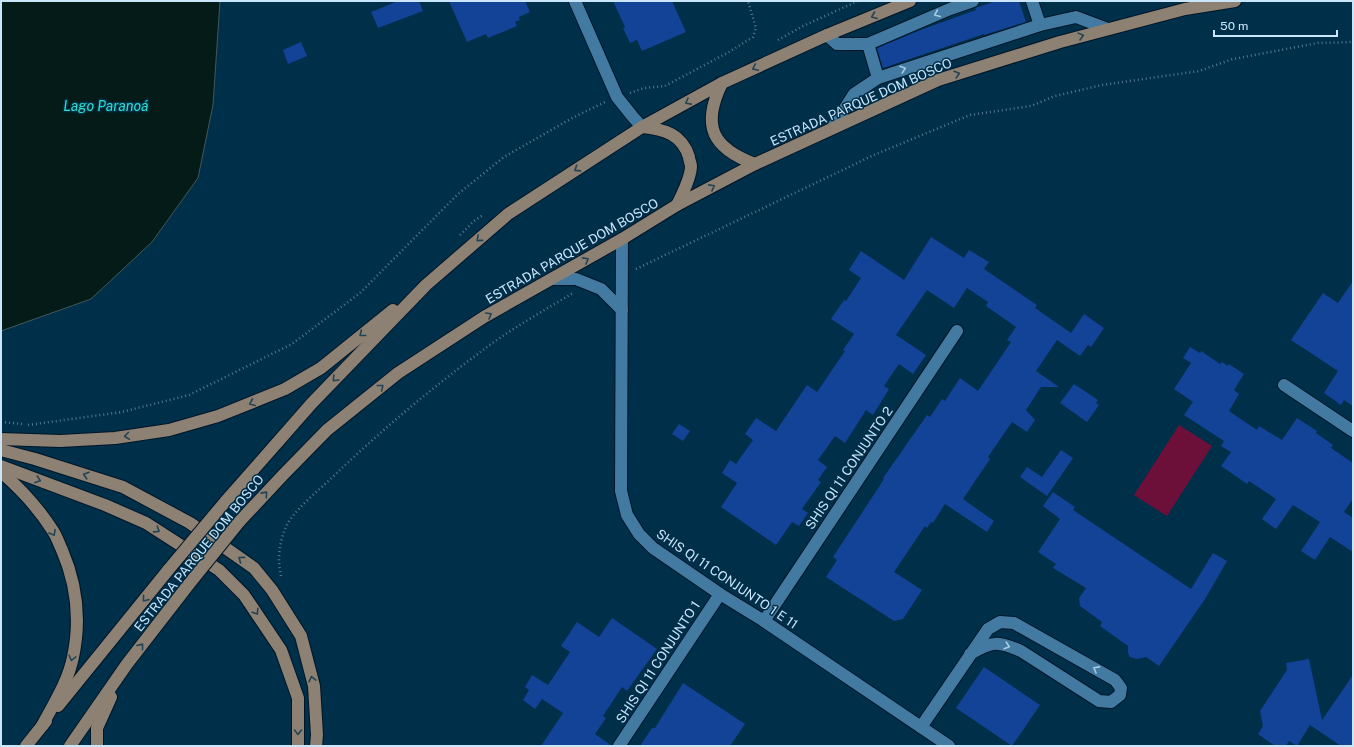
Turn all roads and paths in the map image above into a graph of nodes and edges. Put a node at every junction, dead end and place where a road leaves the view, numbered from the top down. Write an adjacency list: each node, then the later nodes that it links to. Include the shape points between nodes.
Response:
1 (575, 1): 14 (street)
2 (748, 1): 14 (path, via 756,28 753,37 665,86 644,88)
3 (910, 1): 9 (main road, ESTRADA PARQUE DOM BOSCO, one-way to 9)
4 (973, 1): 11 (street, one-way to 11)
5 (1032, 1): 7 (street)
6 (1235, 1): 8 (main road, ESTRADA PARQUE DOM BOSCO, via 1185,9)
7 (1040, 25): 8 (street, via 1076,17); 12 (street, one-way to 7)
8 (1108, 29): 16 (main road, ESTRADA PARQUE DOM BOSCO, one-way to 8, via 938,80)
9 (827, 35): 11 (street, via 837,44); 13 (main road, ESTRADA PARQUE DOM BOSCO, one-way to 13)
10 (1353, 42): 20 (path, via 1318,43 1233,59 1199,71 1102,85 1055,96 1030,106 970,115 874,155 636,269)
11 (868, 44): 12 (street)
12 (878, 78): 16 (street, via 854,94)
13 (722, 83): 15 (main road, ESTRADA PARQUE DOM BOSCO, one-way to 15); 17 (main road, via 715,97 711,115 714,133 724,148 739,158)
14 (617, 97): 15 (street); 27 (path, via 574,117 504,157 458,194 360,293 292,344 189,396 122,412 28,425)
15 (642, 127): 18 (main road, via 669,133 680,140 686,150 691,166); 23 (main road, ESTRADA PARQUE DOM BOSCO, one-way to 23, via 508,214)
16 (833, 127): 17 (main road, ESTRADA PARQUE DOM BOSCO)
17 (755, 164): 18 (main road, ESTRADA PARQUE DOM BOSCO, one-way to 17)
18 (677, 205): 19 (main road, ESTRADA PARQUE DOM BOSCO)
19 (622, 239): 20 (street, SHIS QI 11 CONJUNTO 1 E 11); 21 (main road, ESTRADA PARQUE DOM BOSCO, one-way to 19)
20 (622, 266): 24 (street, SHIS QI 11 CONJUNTO 1 E 11)
21 (552, 279): 22 (street, via 576,279); 37 (main road, ESTRADA PARQUE DOM BOSCO, one-way to 21, bridge, via 239,522 326,430 398,372 484,317)
22 (589, 284): 24 (street, via 602,289); 33 (path, via 484,349 424,396 304,504 283,532 278,564)
23 (426, 285): 29 (main road, one-way to 29, via 322,368 285,389 218,416 169,430 115,438 60,441); 38 (main road, ESTRADA PARQUE DOM BOSCO, one-way to 38, bridge, via 312,403 225,502)
24 (622, 310): 34 (street, SHIS QI 11 CONJUNTO 1 E 11, via 621,491 627,515 639,534 653,548)
25 (957, 331): 35 (street, SHIS QI 11 CONJUNTO 2)
26 (1284, 385): 28 (street)
27 (1, 422)
28 (1353, 431)
29 (1, 439)
30 (1, 450): 44 (main road, one-way to 30, via 314,686 301,636 272,590 254,568 190,522 123,487 35,458)
31 (1, 466): 43 (main road, one-way to 43, via 146,523 218,570 244,595 281,650 298,698)
32 (1, 472): 38 (main road, one-way to 38, via 21,489 54,532 73,584 77,606 73,659 62,688)
33 (283, 582)
34 (720, 594): 35 (street, SHIS QI 11 CONJUNTO 1 E 11); 45 (street, SHIS QI 11 CONJUNTO 1)
35 (764, 621): 39 (street, SHIS QI 11 CONJUNTO 1 E 11)
36 (970, 654): 36 (street, one-way to 36, via 987,645 997,643 1009,646 1099,701 1111,702 1120,695 1121,688 1114,680 1014,623 1000,622 988,629); 39 (street)
37 (127, 664): 41 (main road, ESTRADA PARQUE DOM BOSCO); 42 (main road, via 96,728)
38 (42, 726): 40 (main road, ESTRADA PARQUE DOM BOSCO)
39 (921, 727): 46 (street, SHIS QI 11 CONJUNTO 1 E 11)
40 (26, 746)
41 (70, 746)
42 (97, 746)
43 (298, 746)
44 (316, 746)
45 (619, 746)
46 (949, 746)

